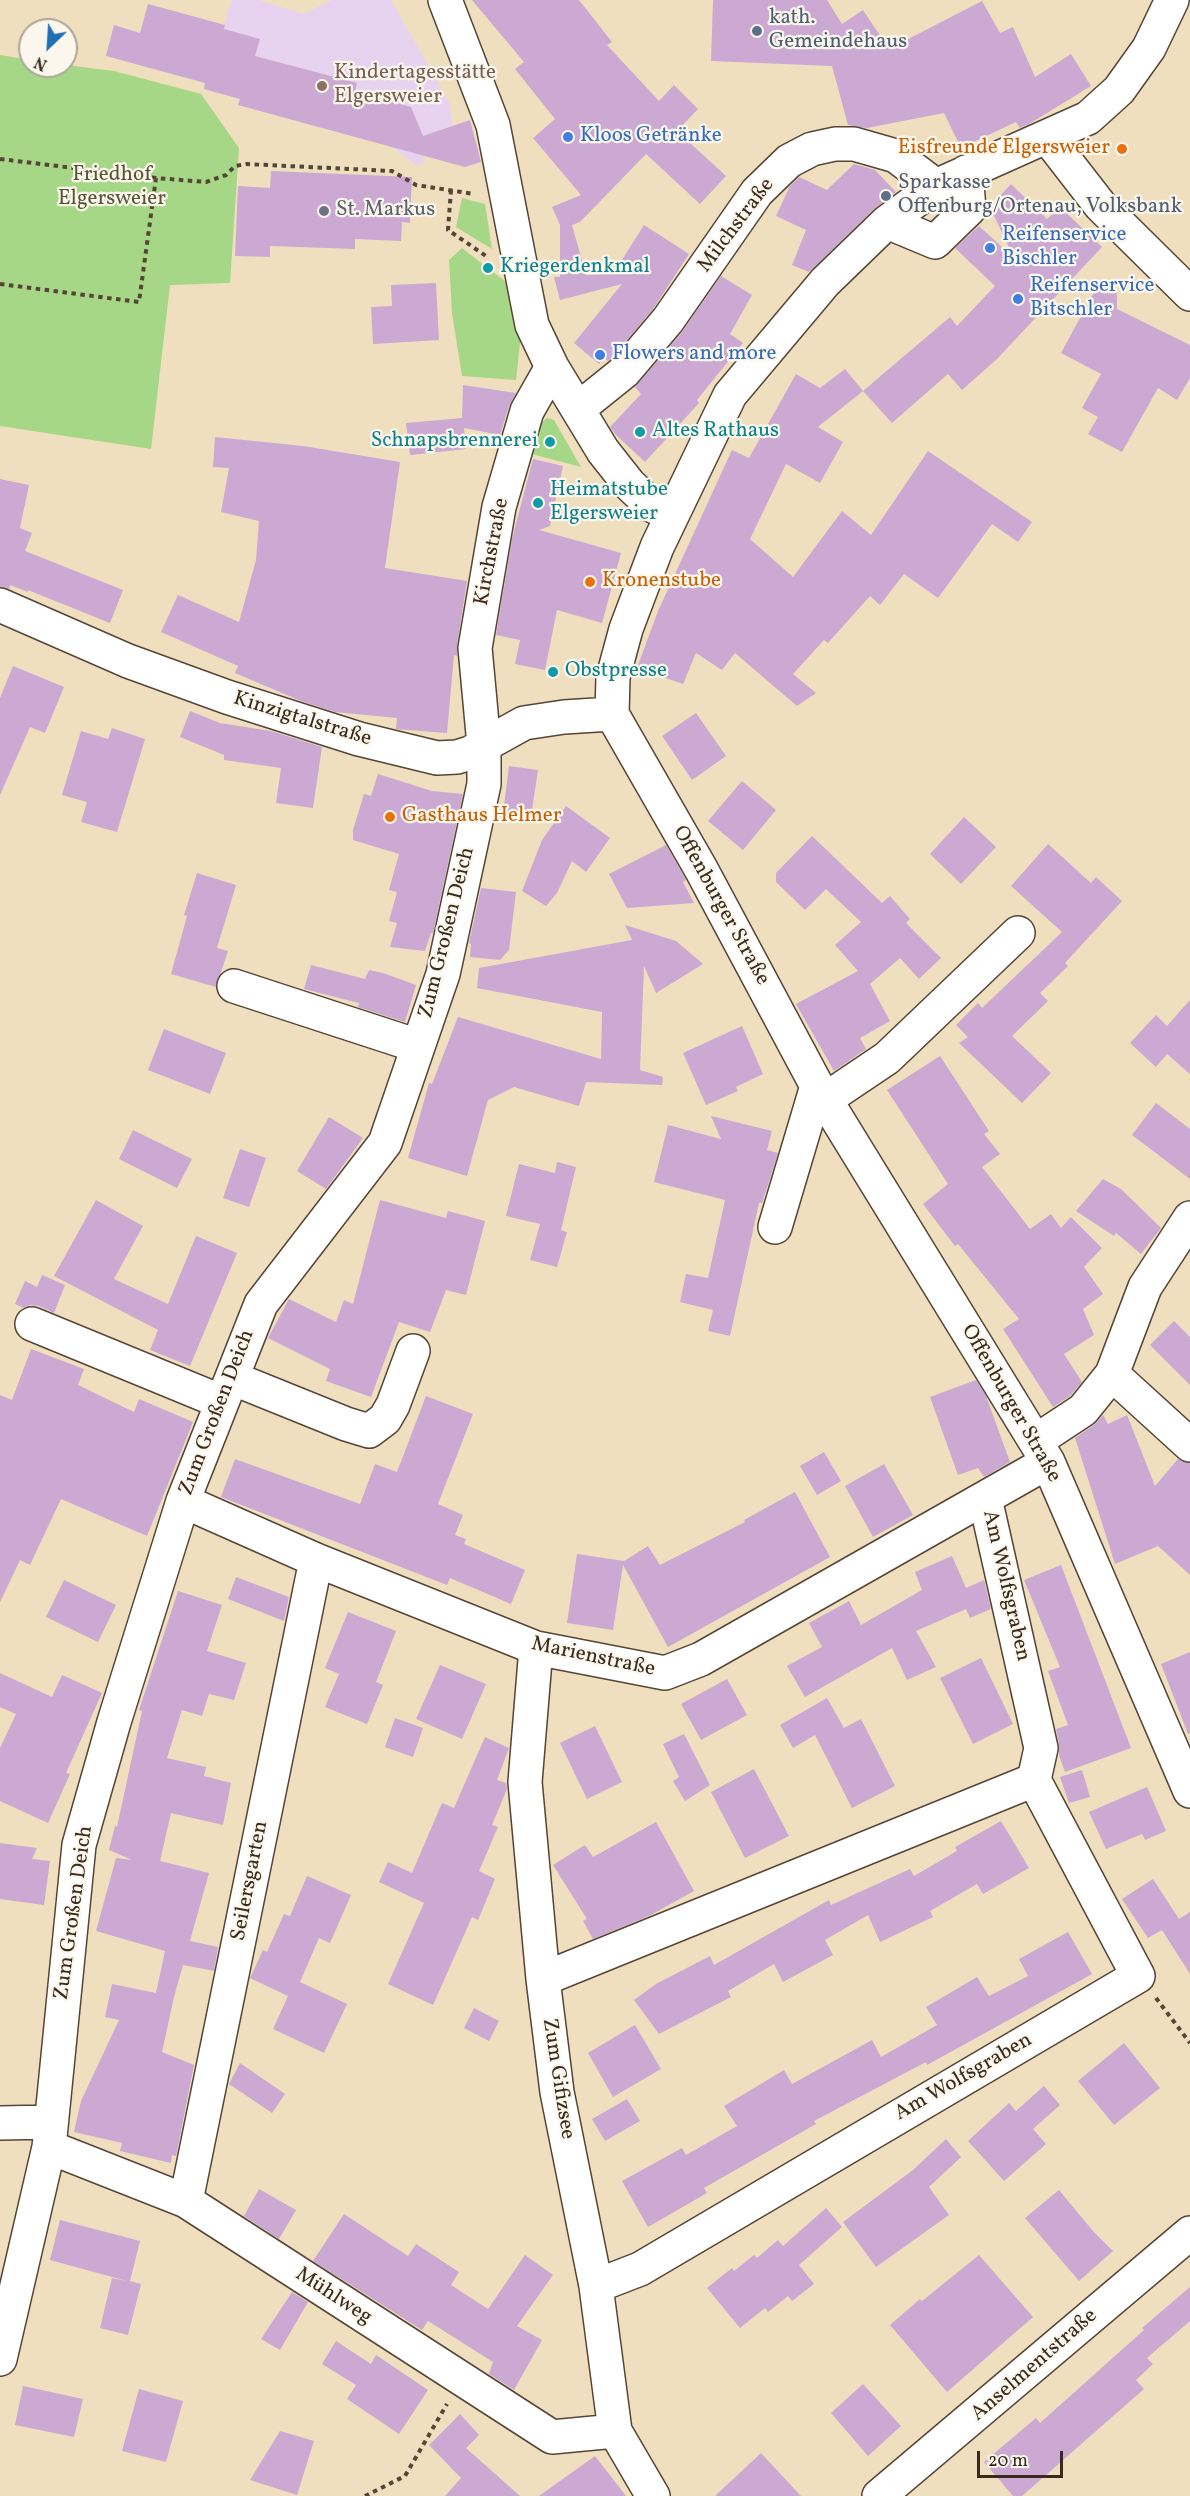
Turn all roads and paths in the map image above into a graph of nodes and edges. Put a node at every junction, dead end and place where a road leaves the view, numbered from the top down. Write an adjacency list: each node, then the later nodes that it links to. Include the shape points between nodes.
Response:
1 (445, 0): 8 (street, via 493,125)
2 (1172, 0): 3 (street, via 1149,48 1119,90 1088,118)
3 (1047, 138): 6 (street); 12 (street, via 1100,205)
4 (0, 159): 5 (path)
5 (156, 178): 7 (path, via 206,182 246,164 392,171 416,185); 11 (path, via 139,302)
6 (956, 181): 9 (street); 9 (street, via 969,209 935,242); 14 (street, Milchstraße, via 896,156 854,144 812,149 789,161 757,192 668,320 624,372)
7 (451, 190): 8 (path); 10 (path, via 448,230)
8 (508, 199): 13 (street, via 532,325)
9 (887, 222): 15 (street, via 825,282 730,395)
10 (476, 250)
11 (0, 284)
12 (1190, 294)
13 (552, 367): 14 (street); 18 (street, Kirchstraße, via 527,411 499,507 475,648)
14 (578, 410): 15 (street, via 629,484 651,505)
15 (672, 515): 17 (street, via 626,629 613,677)
16 (0, 605): 18 (street, Kinzigtalstraße, via 128,661 359,739 437,758 464,755)
17 (612, 714): 18 (street, Kinzigtalstraße, via 524,723); 22 (street, Offenburger Straße)
18 (484, 745): 21 (street, Zum Großen Deich, via 484,784 443,974)
19 (1018, 933): 22 (street, via 887,1058)
20 (234, 986): 21 (street)
21 (418, 1047): 28 (street, Zum Großen Deich, via 385,1143 261,1304)
22 (822, 1093): 24 (street); 30 (street, Offenburger Straße)
23 (1190, 1218): 27 (street, Marienstraße, via 1145,1287)
24 (775, 1227)
25 (32, 1324): 28 (street)
26 (413, 1351): 28 (street, via 393,1405 385,1419 369,1431)
27 (1112, 1374): 29 (street); 30 (street, Marienstraße)
28 (227, 1390): 32 (street, Zum Großen Deich)
29 (1190, 1445)
30 (1042, 1452): 31 (street, Marienstraße); 36 (street, Offenburger Straße)
31 (984, 1498): 34 (street, Marienstraße, via 701,1659 664,1673); 35 (street, Am Wolfsgraben, via 1041,1748)
32 (183, 1501): 33 (street, Marienstraße); 41 (street, Zum Großen Deich, via 80,1845)
33 (316, 1560): 34 (street, Marienstraße); 42 (street, Seilersgarten)
34 (536, 1648): 38 (street, Zum Gifizsee, via 525,1782)
35 (1034, 1780): 37 (street); 38 (street)
36 (1190, 1791)
37 (1138, 1976): 39 (path); 44 (street, Am Wolfsgraben, via 640,2269)
38 (543, 1979): 44 (street, Zum Gifizsee, via 557,2092)
39 (1190, 2043)
40 (0, 2123): 41 (street)
41 (50, 2135): 42 (street, Mühlweg); 45 (street, Zum Großen Deich)
42 (186, 2201): 46 (street, Mühlweg)
43 (1190, 2233): 50 (street, Anselmentstraße)
44 (596, 2286): 47 (street, Zum Gifizsee)
45 (0, 2359)
46 (461, 2380): 47 (street, Mühlweg, via 552,2437); 48 (path, via 405,2476)
47 (615, 2431): 49 (street, Zum Gifizsee)
48 (365, 2496)
49 (653, 2496)
50 (879, 2496)

